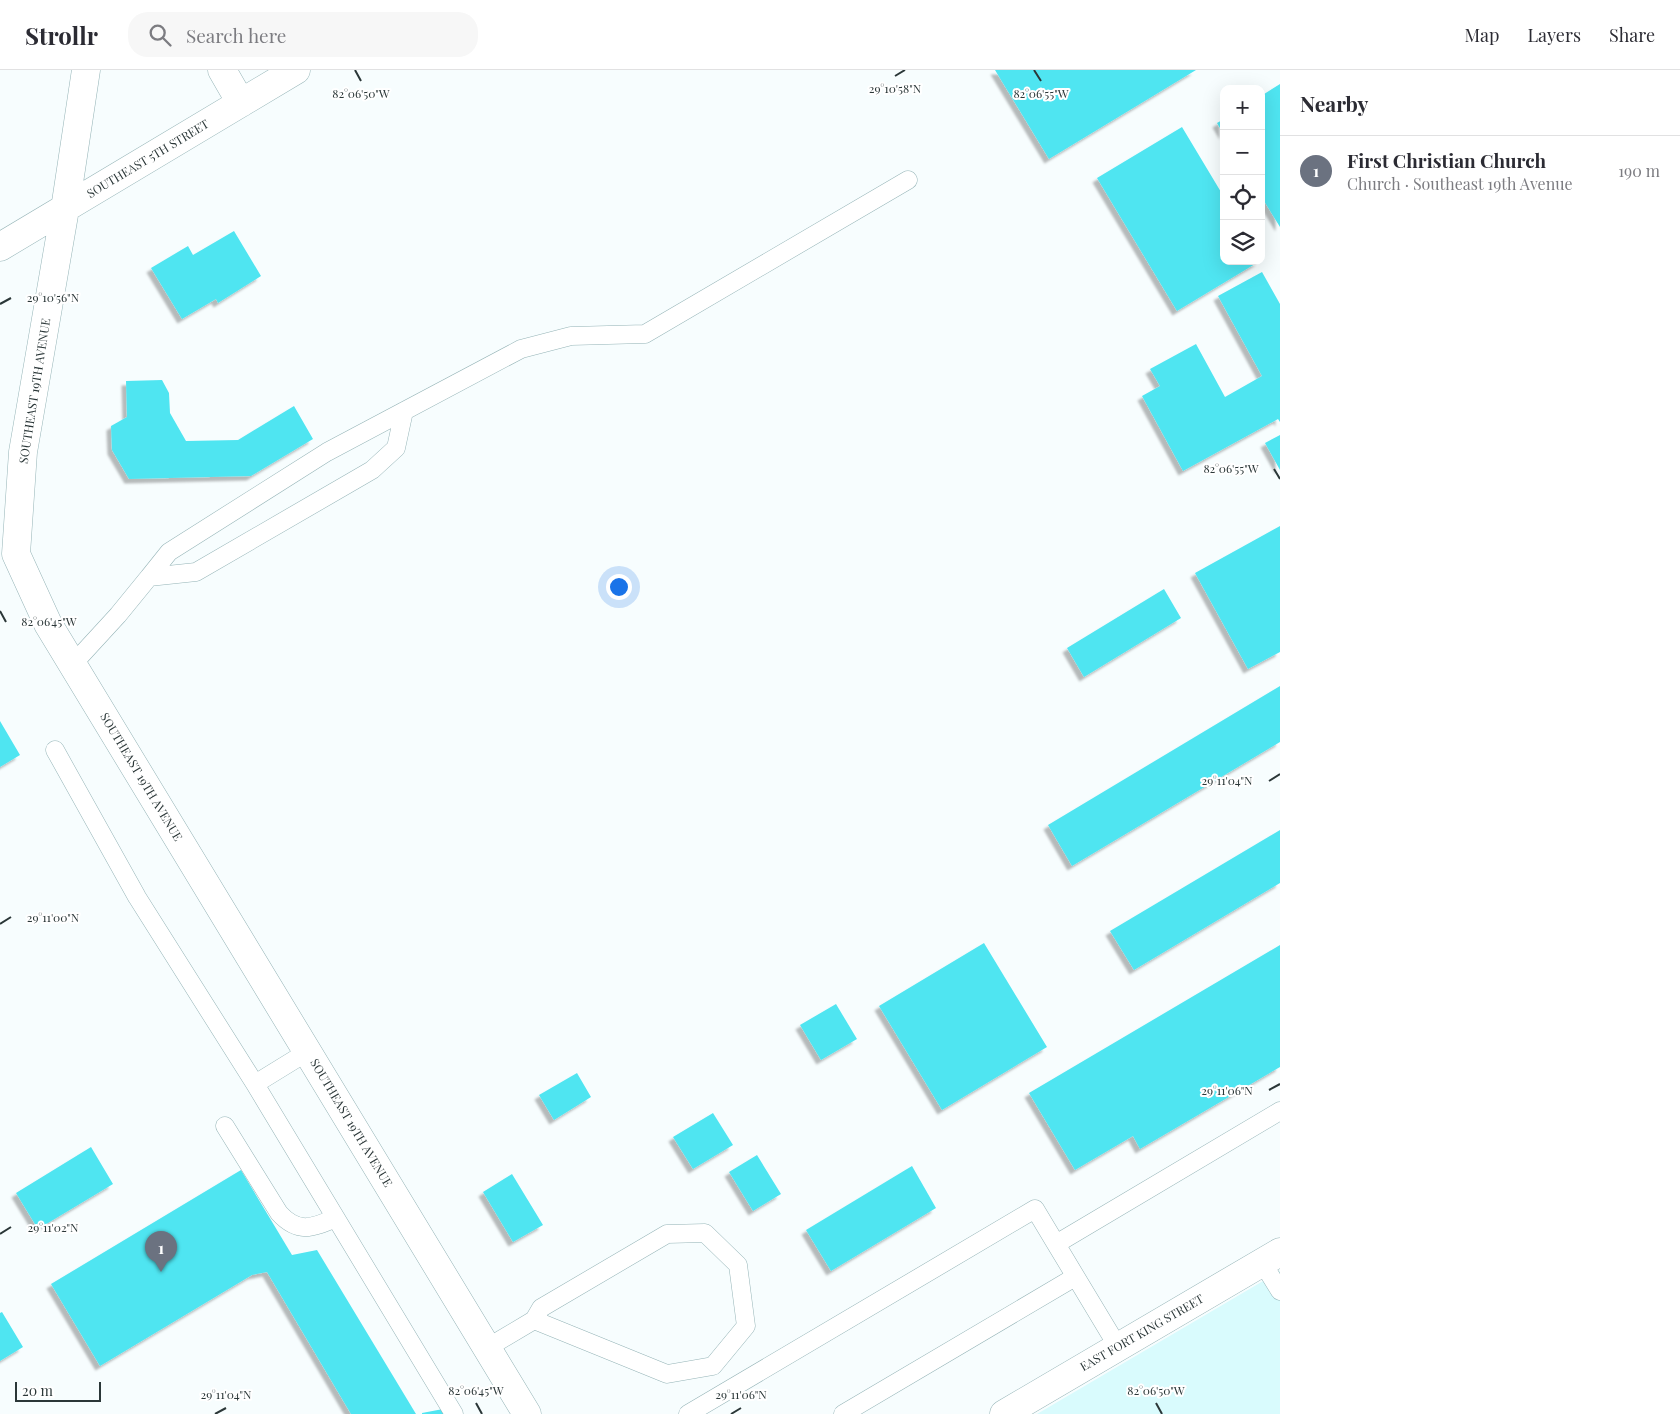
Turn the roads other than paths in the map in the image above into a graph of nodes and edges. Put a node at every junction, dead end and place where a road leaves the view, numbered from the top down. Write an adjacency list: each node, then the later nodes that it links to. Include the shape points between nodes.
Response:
1 (86, 70): 6 (street, SOUTHEAST 19TH AVENUE)
2 (222, 70): 4 (street)
3 (296, 70): 4 (street, SOUTHEAST 5TH STREET)
4 (241, 103): 6 (street, SOUTHEAST 5TH STREET)
5 (908, 180): 8 (lane, via 645,334 571,336 521,349)
6 (66, 208): 7 (street, SOUTHEAST 5TH STREET); 10 (street, SOUTHEAST 19TH AVENUE, via 23,452 16,554 48,624)
7 (0, 247)
8 (404, 411): 9 (lane, via 327,452 169,552); 9 (lane, via 396,448 372,470 196,572)
9 (149, 577): 10 (lane)
10 (73, 664): 12 (street, SOUTHEAST 19TH AVENUE)
11 (55, 750): 13 (lane, via 138,897)
12 (307, 1052): 13 (lane); 23 (street, SOUTHEAST 19TH AVENUE)
13 (255, 1084): 16 (lane)
14 (1280, 1111): 17 (lane)
15 (225, 1126): 16 (lane, via 286,1222 306,1228)
16 (336, 1218): 24 (lane)
17 (1056, 1244): 19 (lane); 26 (lane, via 1035,1209)
18 (1271, 1257): 20 (lane); 22 (street, EAST FORT KING STREET)
19 (1075, 1277): 22 (lane); 27 (lane)
20 (1280, 1291)
21 (534, 1320): 21 (lane, via 667,1374 713,1366 746,1326 738,1265 705,1232 668,1234 541,1308); 23 (lane)
22 (1118, 1347): 28 (street, EAST FORT KING STREET)
23 (487, 1348): 25 (street, SOUTHEAST 19TH AVENUE)
24 (454, 1414)
25 (526, 1414)
26 (688, 1414)
27 (843, 1414)
28 (1004, 1414)

